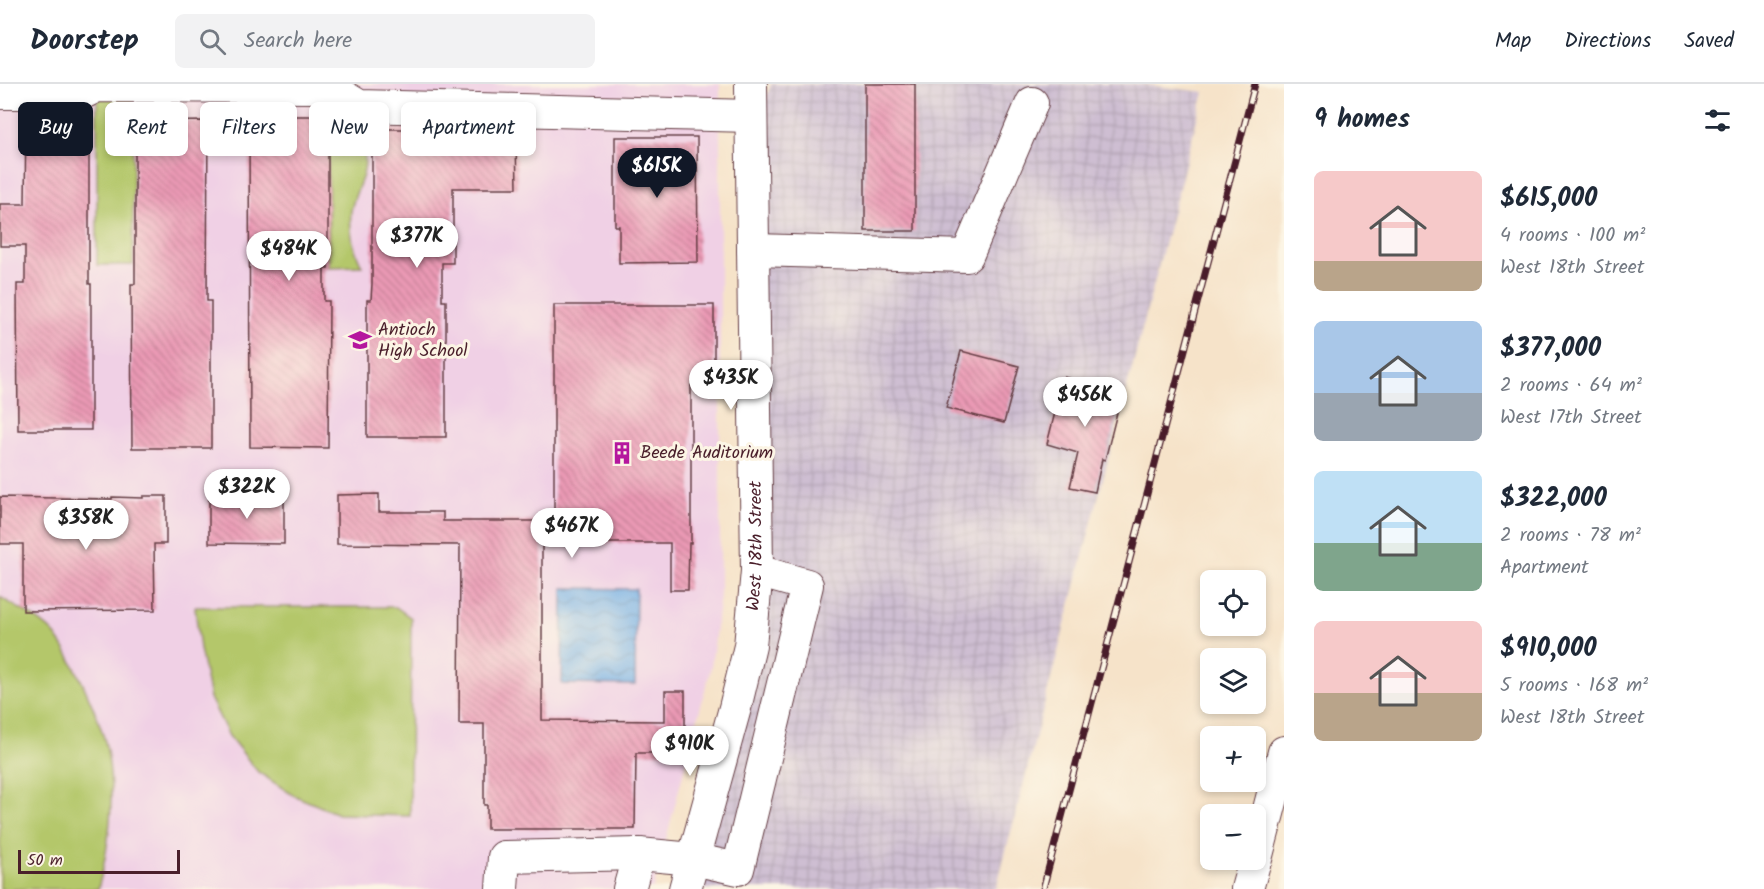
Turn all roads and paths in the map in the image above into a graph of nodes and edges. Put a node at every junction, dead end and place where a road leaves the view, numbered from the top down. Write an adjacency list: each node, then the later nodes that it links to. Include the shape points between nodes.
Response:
1 (751, 84): 5 (street, West 18th Street)
2 (347, 91): 3 (street, via 328,87 97,86 83,93); 5 (street, via 359,106)
3 (0, 93)
4 (1032, 103): 6 (street, via 967,256)
5 (751, 116): 6 (street, West 18th Street)
6 (753, 250): 7 (street, West 18th Street)
7 (758, 571): 11 (street, West 18th Street, via 750,645); 11 (street, via 807,585 738,868)
8 (1284, 752): 9 (street)
9 (1266, 818)
10 (639, 854): 11 (street); 13 (street, via 504,856); 14 (street)
11 (693, 859): 15 (street, West 18th Street)
12 (1252, 870): 16 (street)
13 (502, 889)
14 (629, 889)
15 (685, 889)
16 (1247, 889)

